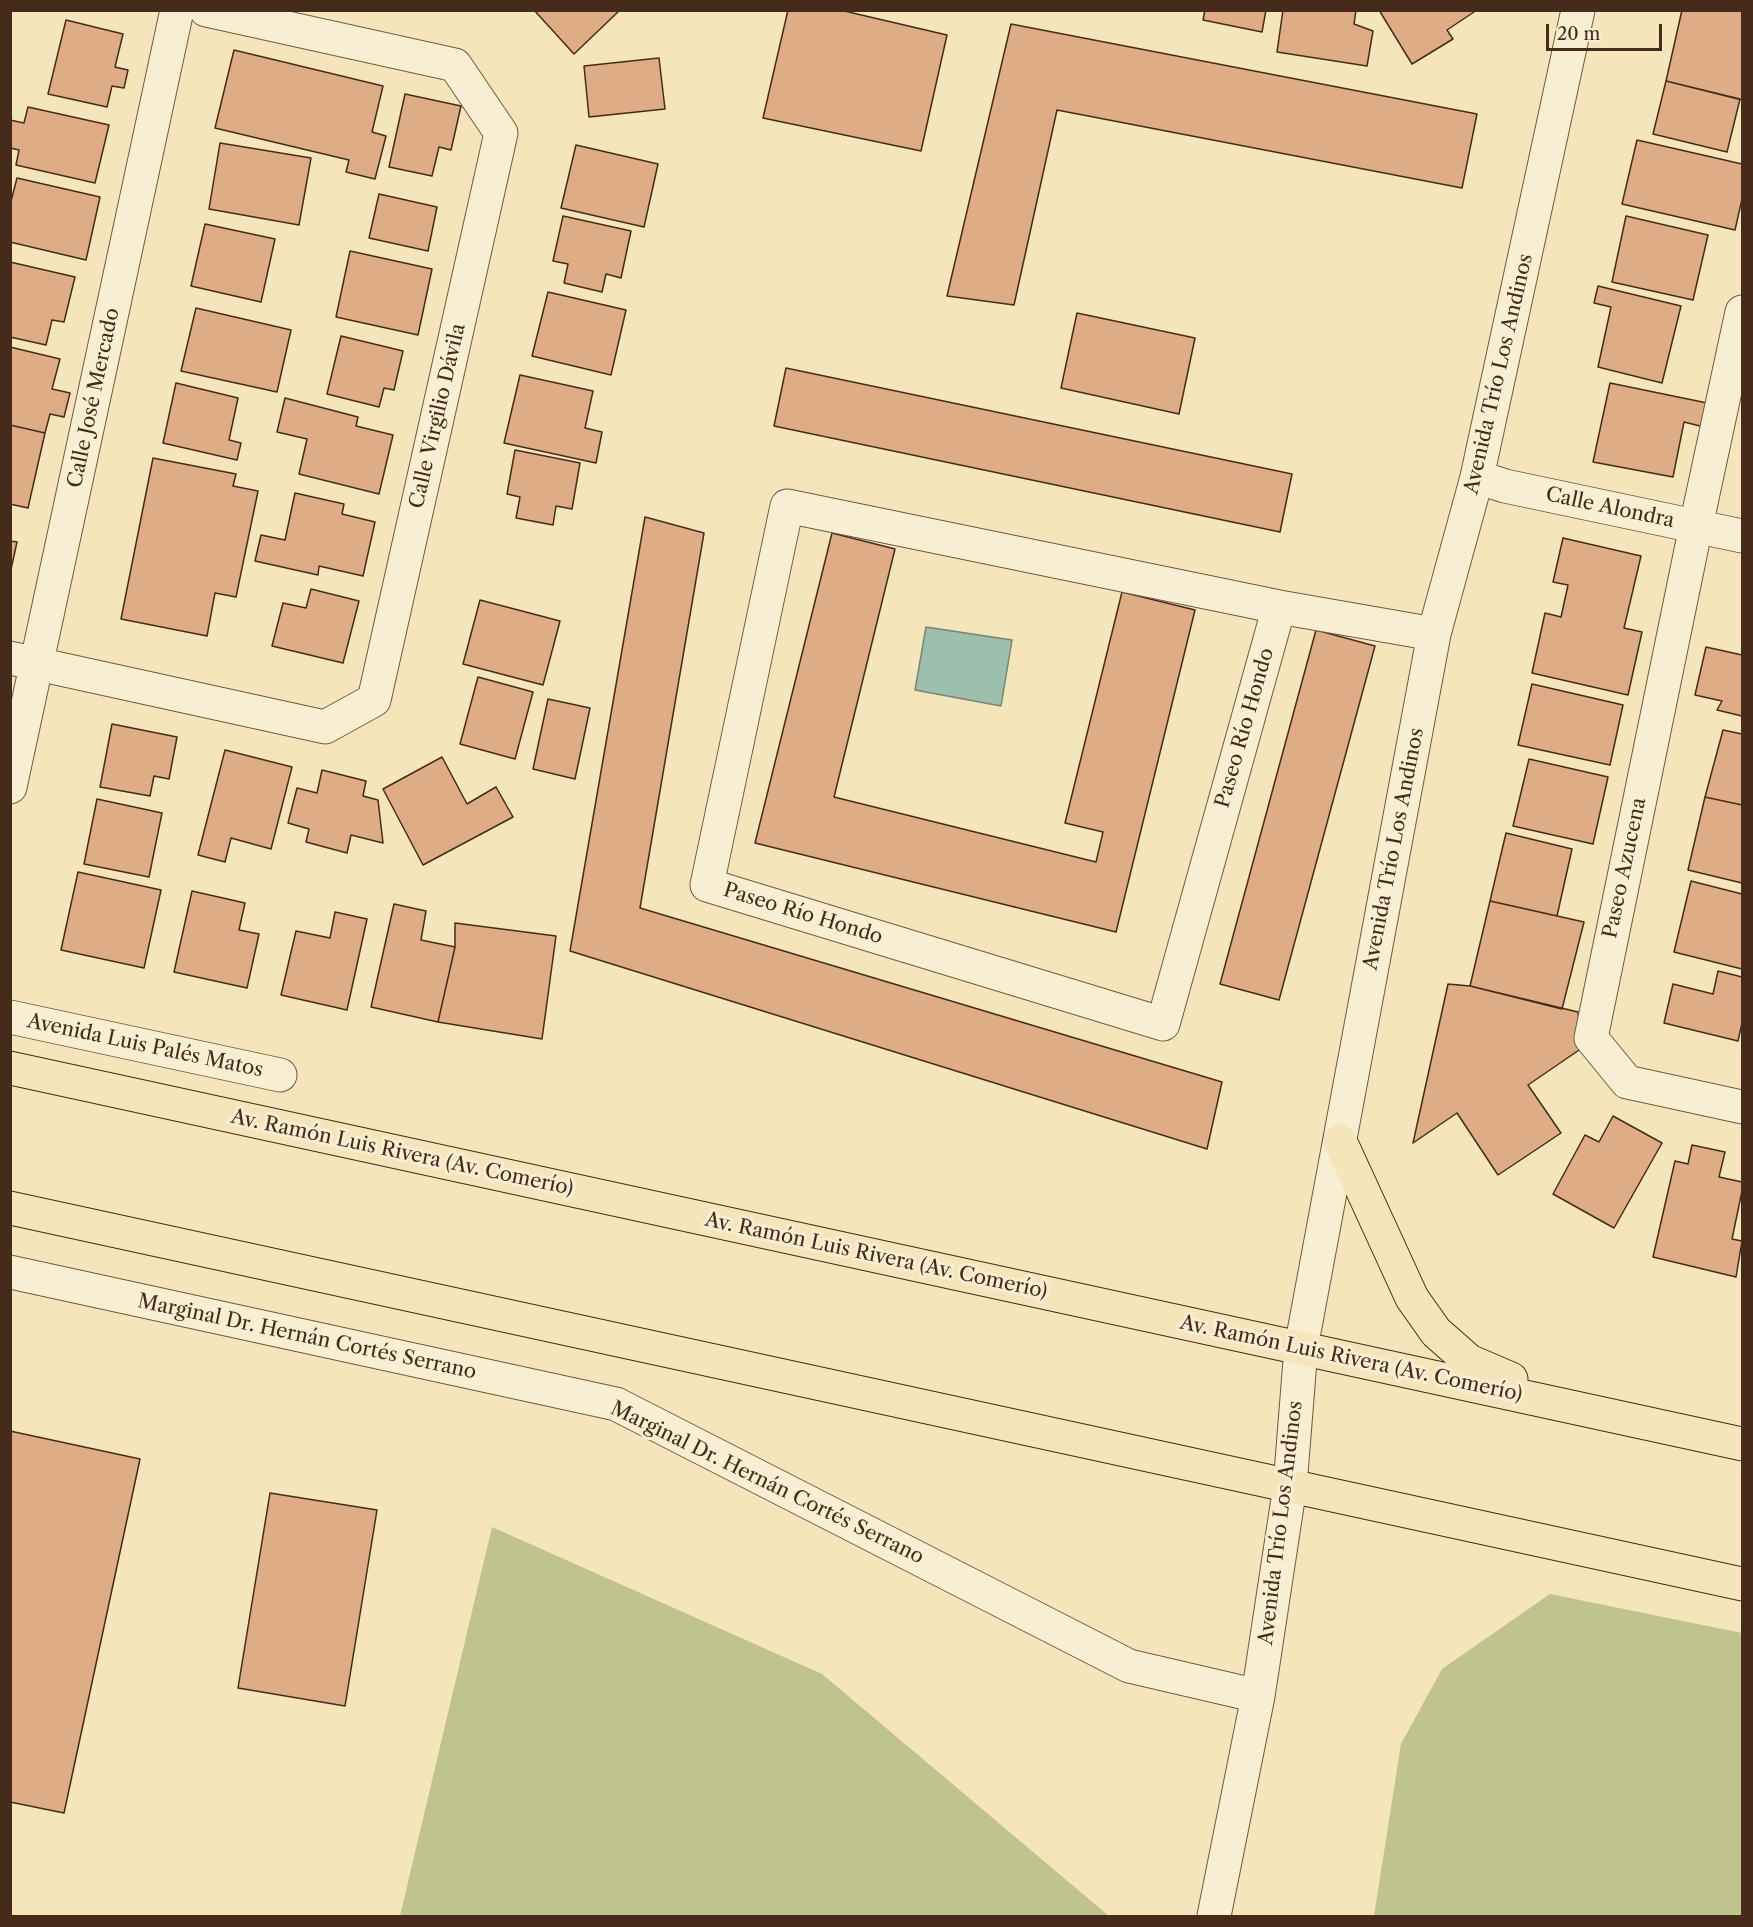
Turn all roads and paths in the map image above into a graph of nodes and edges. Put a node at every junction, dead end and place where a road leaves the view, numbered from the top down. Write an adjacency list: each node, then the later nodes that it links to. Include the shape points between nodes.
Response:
1 (177, 10): 10 (street, Calle José Mercado)
2 (206, 10): 10 (street, Calle Virgilio Dávila, via 455,65 501,134 374,700 325,727)
3 (1578, 10): 5 (street, Avenida Trío Los Andinos)
4 (1743, 312): 6 (street)
5 (1478, 477): 6 (street, Calle Alondra); 9 (street, Avenida Trío Los Andinos)
6 (1696, 526): 7 (street, Calle Alondra); 15 (street, Paseo Azucena, via 1591,1038 1627,1082)
7 (1743, 536)
8 (1279, 607): 8 (street, Paseo Río Hondo, via 787,506 707,885 1163,1024); 9 (street)
9 (1434, 634): 16 (street, Avenida Trío Los Andinos)
10 (24, 661): 11 (street, Calle José Mercado)
11 (10, 786)
12 (10, 1017): 14 (street, Avenida Luis Palés Matos)
13 (10, 1068): 19 (main road, Av. Ramón Luis Rivera (Av. Comerío))
14 (280, 1075)
15 (1743, 1107)
16 (1340, 1141): 19 (street, Avenida Trío Los Andinos); 20 (main road, via 1412,1298 1436,1332 1469,1361)
17 (10, 1208): 22 (main road)
18 (10, 1272): 24 (street, Marginal Dr. Hernán Cortés Serrano, via 616,1404 1130,1666)
19 (1301, 1348): 20 (main road, Av. Ramón Luis Rivera (Av. Comerío)); 22 (street, Avenida Trío Los Andinos)
20 (1587, 1410): 21 (main road, Av. Ramón Luis Rivera (Av. Comerío))
21 (1743, 1444)
22 (1290, 1486): 23 (main road); 24 (street, Avenida Trío Los Andinos)
23 (1743, 1584)
24 (1258, 1696): 25 (street, Avenida Trío Los Andinos)
25 (1214, 1917)

